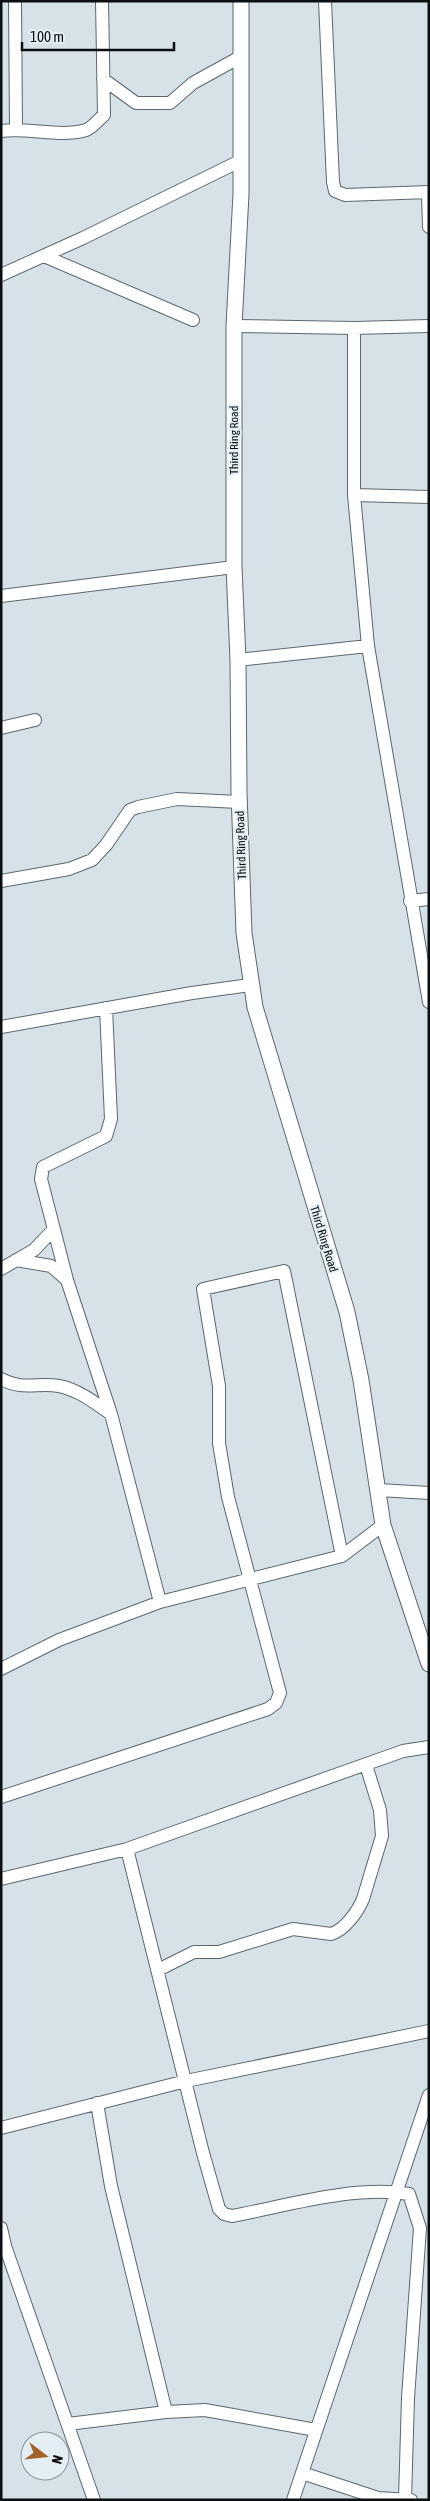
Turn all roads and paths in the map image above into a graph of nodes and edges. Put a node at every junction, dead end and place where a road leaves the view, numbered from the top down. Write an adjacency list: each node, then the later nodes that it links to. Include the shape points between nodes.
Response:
1 (15, 1): 7 (street)
2 (102, 1): 6 (street)
3 (241, 1): 5 (street, Third Ring Road)
4 (325, 1): 10 (street, via 335,190 345,195)
5 (242, 56): 6 (street, via 193,83 170,103 136,102); 9 (street, Third Ring Road)
6 (103, 78): 7 (street, via 104,115 88,130 39,133)
7 (16, 129): 8 (street)
8 (1, 131)
9 (240, 161): 12 (street); 15 (street, Third Ring Road)
10 (428, 192): 11 (street)
11 (429, 227)
12 (44, 256): 13 (street); 14 (street)
13 (1, 275)
14 (193, 320)
15 (234, 326): 17 (street); 20 (street, Third Ring Road)
16 (429, 326): 17 (street)
17 (354, 328): 18 (street)
18 (354, 495): 19 (street); 22 (street)
19 (429, 497)
20 (234, 567): 21 (street); 23 (street, Third Ring Road)
21 (1, 596)
22 (368, 646): 23 (street); 29 (street)
23 (238, 660): 26 (street, Third Ring Road)
24 (35, 720): 25 (street)
25 (1, 728)
26 (239, 802): 27 (street, via 177,799 138,807 130,810 92,860 69,869); 30 (street, Third Ring Road, via 244,932)
27 (1, 881)
28 (429, 899): 29 (street)
29 (410, 901): 31 (street)
30 (250, 986): 32 (street); 40 (street, Third Ring Road, via 286,1116 347,1312)
31 (429, 1002)
32 (106, 1008): 33 (street); 34 (street, via 111,1119 106,1136 42,1167 41,1179)
33 (1, 1028)
34 (54, 1229): 35 (street, via 34,1250); 37 (street)
35 (16, 1260): 36 (street); 37 (street, via 51,1266)
36 (1, 1269)
37 (67, 1280): 39 (street)
38 (1, 1379): 39 (street, via 19,1387 58,1386 82,1394)
39 (111, 1414): 45 (street)
40 (379, 1490): 41 (street); 42 (street, Third Ring Road)
41 (429, 1493)
42 (383, 1525): 43 (street); 46 (street, Third Ring Road)
43 (342, 1556): 44 (street); 44 (street, via 284,1271 203,1289 219,1386 219,1443 228,1496)
44 (251, 1580): 45 (street); 50 (street, via 280,1693 276,1703 268,1709)
45 (160, 1602): 47 (street, via 59,1640)
46 (429, 1664)
47 (1, 1669)
48 (429, 1747): 49 (street)
49 (366, 1765): 51 (street); 53 (street, via 380,1810 382,1836 360,1907 347,1922 331,1934 293,1929 219,1952 194,1952)
50 (1, 1797)
51 (127, 1850): 52 (street); 53 (street)
52 (1, 1879)
53 (158, 1970): 55 (street)
54 (429, 2031): 55 (street)
55 (186, 2081): 57 (street); 59 (street, via 219,2209 224,2214 232,2216 344,2195)
56 (429, 2095): 59 (street)
57 (98, 2103): 58 (street); 62 (street, via 112,2186)
58 (1, 2128)
59 (396, 2192): 64 (street); 66 (street, via 408,2194 420,2228 408,2398)
60 (1, 2228): 61 (street)
61 (3, 2247): 63 (street)
62 (166, 2412): 63 (street); 64 (street, via 205,2410)
63 (68, 2424): 67 (street)
64 (316, 2430): 65 (street)
65 (302, 2473): 66 (street, via 378,2498); 68 (street)
66 (408, 2499)
67 (94, 2500)
68 (293, 2500)

